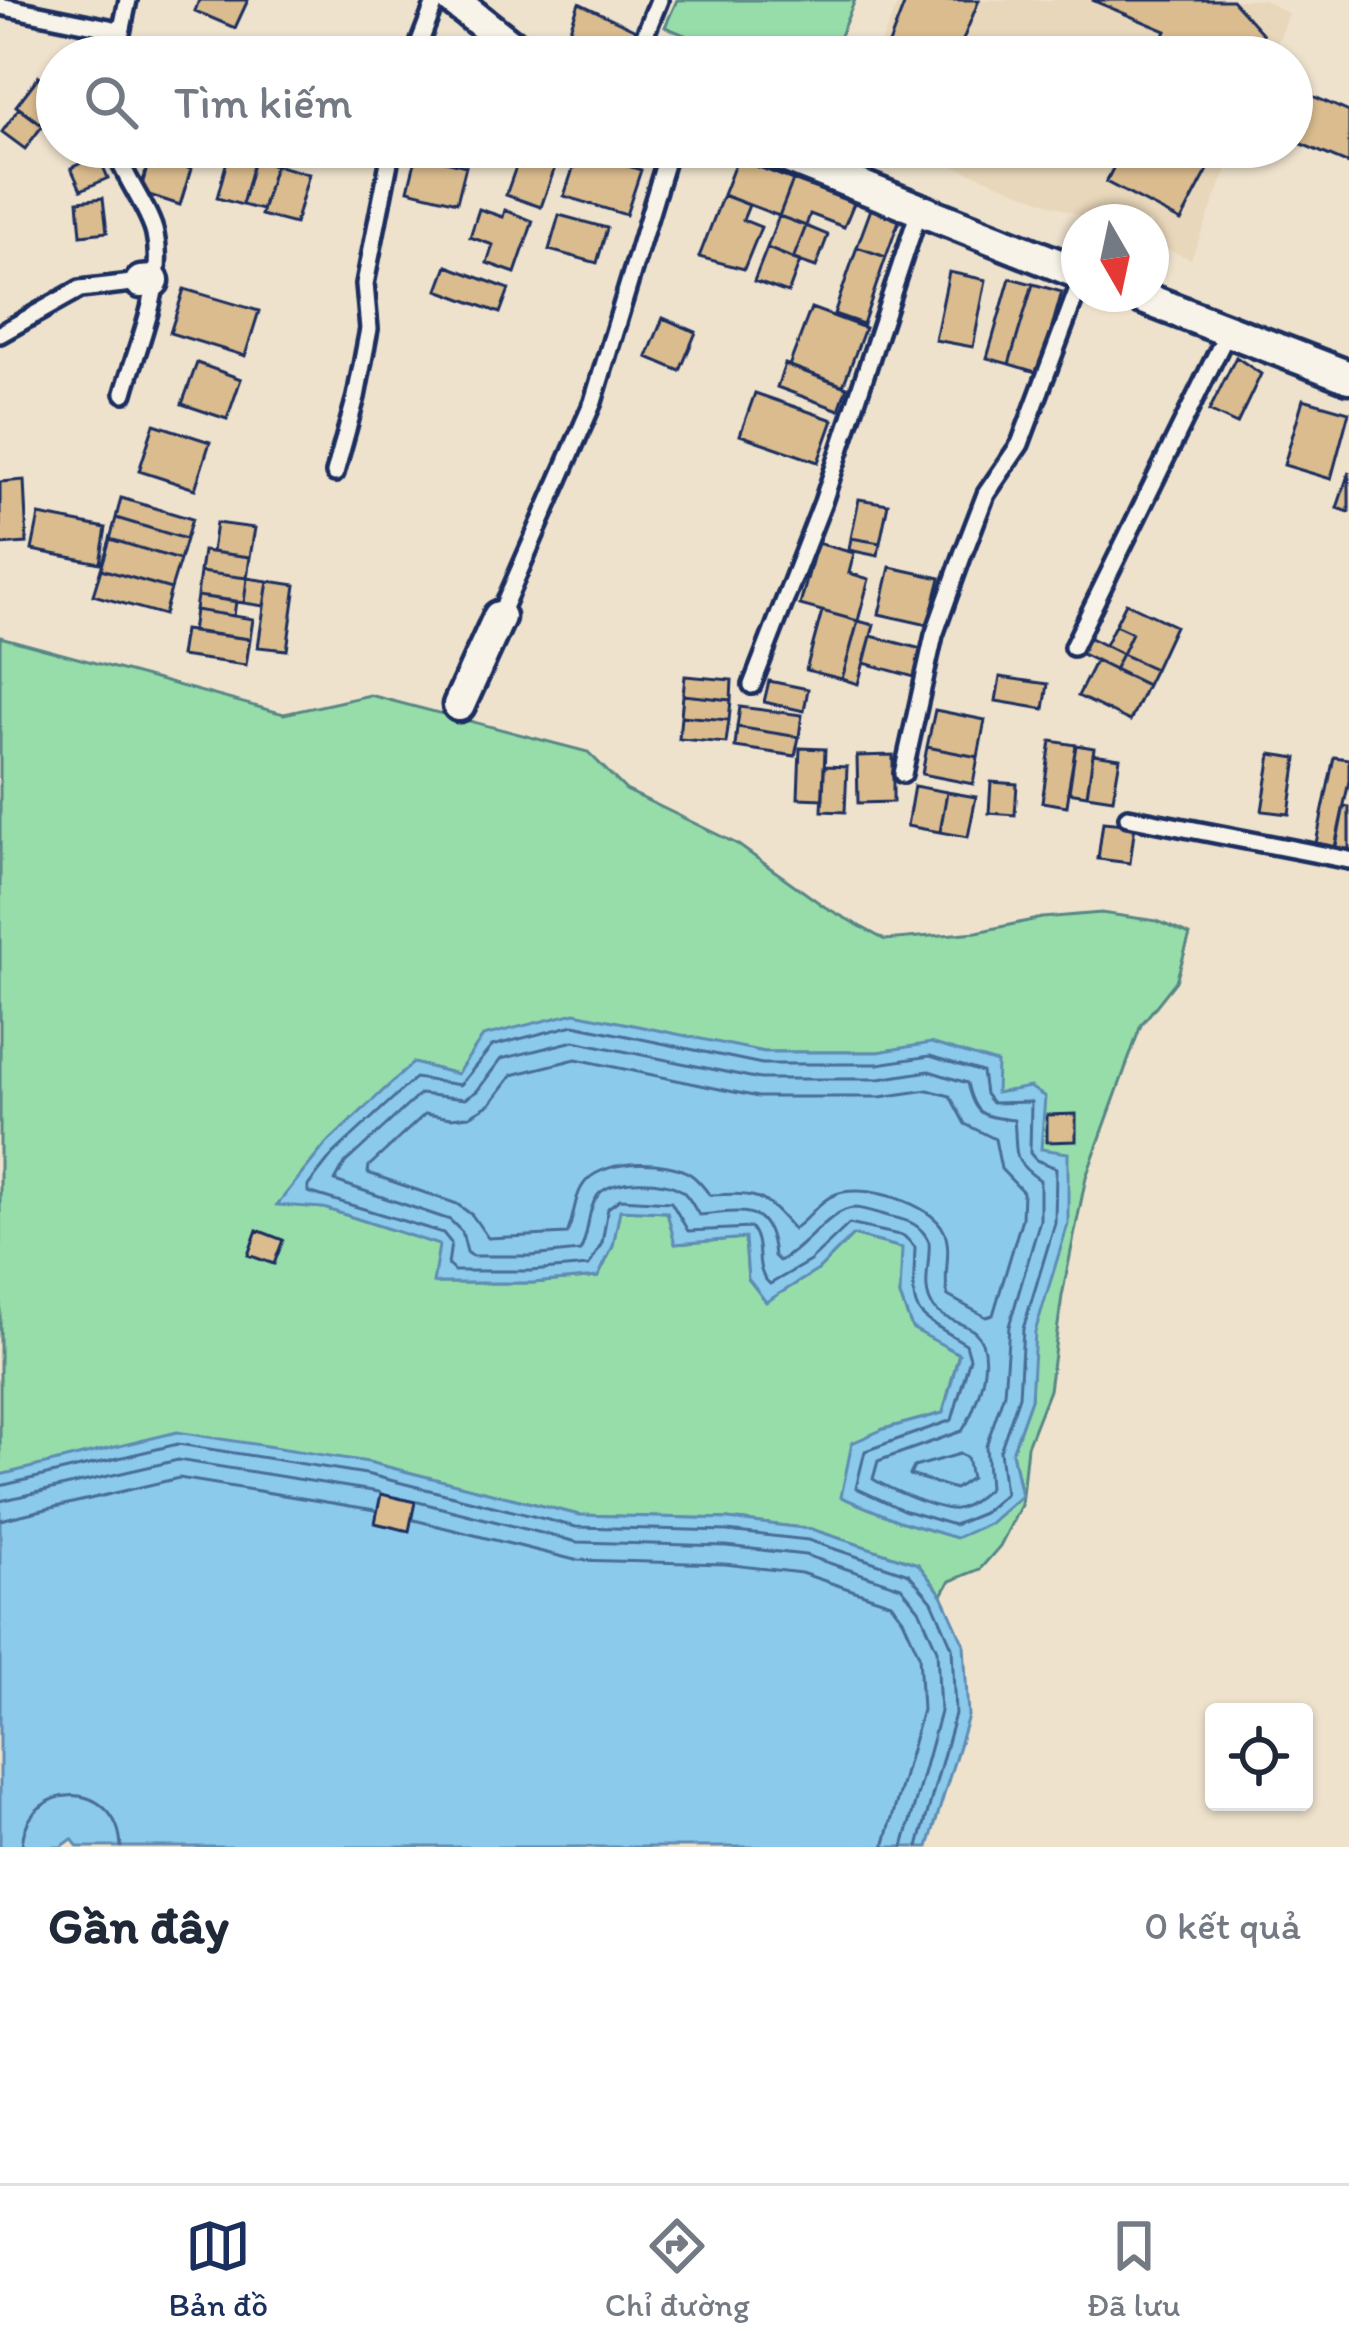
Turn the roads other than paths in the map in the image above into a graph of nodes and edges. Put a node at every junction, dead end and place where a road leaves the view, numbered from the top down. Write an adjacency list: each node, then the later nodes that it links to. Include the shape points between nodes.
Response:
1 (128, 0): 6 (lane)
2 (436, 0): 8 (lane)
3 (453, 0): 9 (street)
4 (659, 0): 10 (lane)
5 (0, 7): 6 (lane)
6 (119, 30): 7 (lane)
7 (118, 36)
8 (422, 36)
9 (499, 36)
10 (644, 36)
11 (121, 168): 17 (lane, via 155,230)
12 (388, 168): 24 (lane, via 365,284 368,329)
13 (664, 168): 25 (lane, via 593,402)
14 (816, 168): 15 (street)
15 (920, 208): 16 (street); 27 (lane)
16 (1061, 266)
17 (147, 282): 21 (lane, via 80,289); 23 (lane)
18 (1169, 308): 20 (street)
19 (1069, 312): 29 (lane, via 1019,444 986,494 963,554 934,635)
20 (1228, 331): 22 (street); 26 (lane)
21 (0, 334)
22 (1349, 377)
23 (124, 393)
24 (335, 472)
25 (499, 616): 28 (street)
26 (1073, 647)
27 (752, 686)
28 (459, 705)
29 (903, 774)
30 (1128, 817): 31 (lane)
31 (1349, 860)

